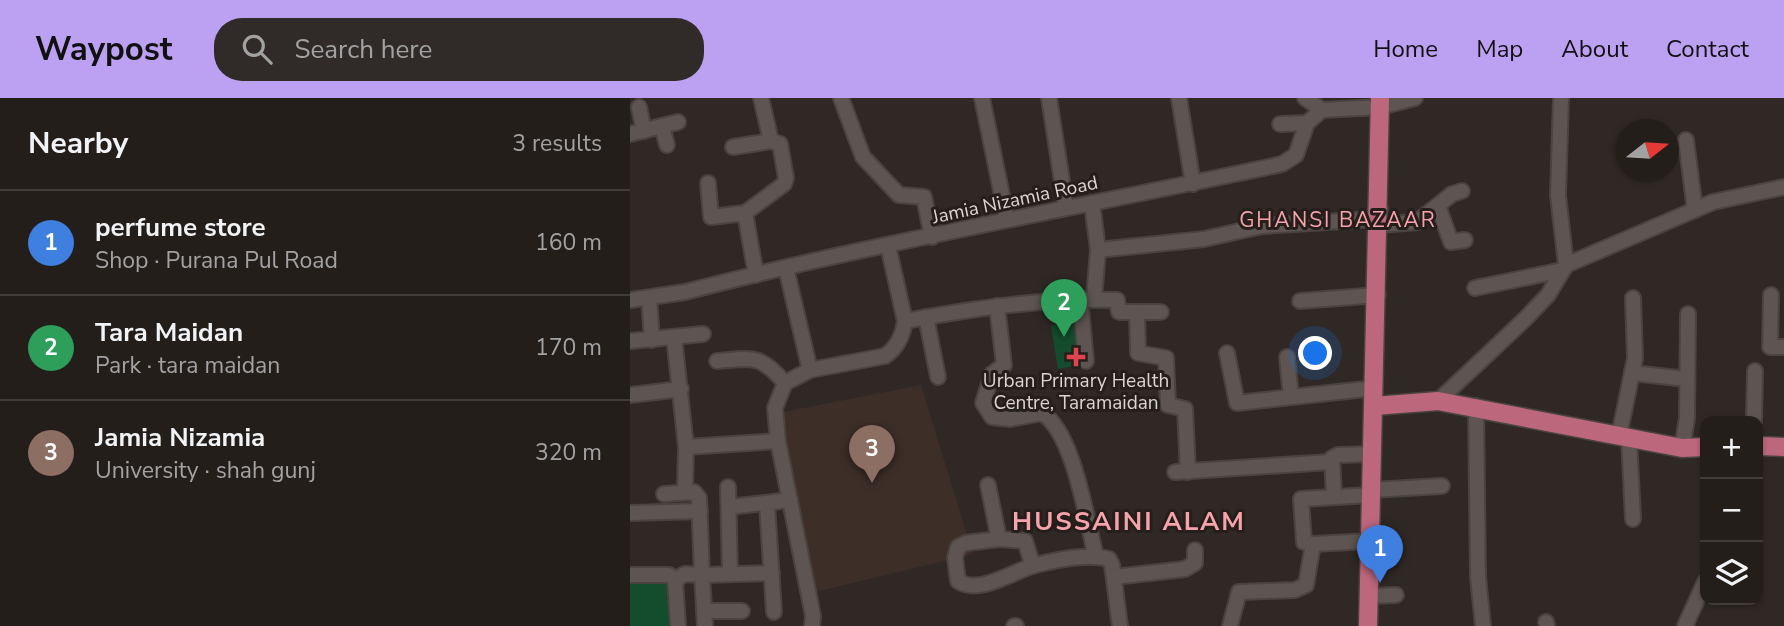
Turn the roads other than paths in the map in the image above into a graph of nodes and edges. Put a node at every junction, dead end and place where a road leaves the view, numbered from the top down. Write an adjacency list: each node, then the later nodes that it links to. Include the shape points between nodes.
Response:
1 (761, 98): 18 (street)
2 (841, 98): 32 (street, via 863,156 872,167 899,195 923,197)
3 (982, 98): 31 (street)
4 (1049, 98): 27 (street)
5 (1179, 98): 22 (street)
6 (1306, 98): 11 (street)
7 (1415, 98): 9 (street)
8 (1561, 98): 37 (street, via 1558,195)
9 (1380, 103): 11 (street); 30 (main road)
10 (639, 107): 16 (street)
11 (1322, 110): 13 (street, Jamia Nizamia Road)
12 (678, 122): 15 (street)
13 (1307, 123): 14 (street); 22 (street, Jamia Nizamia Road, via 1296,155 1288,162)
14 (1280, 124)
15 (662, 126): 16 (street); 19 (street)
16 (637, 132)
17 (1686, 140): 28 (street)
18 (771, 141): 20 (street); 29 (street, via 780,144 785,184)
19 (667, 145)
20 (733, 147)
21 (708, 183): 29 (street, via 712,217)
22 (1193, 184): 25 (street, Jamia Nizamia Road)
23 (1784, 187): 28 (street)
24 (1462, 191): 26 (street)
25 (1092, 203): 27 (street, Jamia Nizamia Road); 35 (street)
26 (1438, 206): 30 (street, via 1417,222); 33 (street, via 1451,242)
27 (1066, 207): 31 (street, Jamia Nizamia Road)
28 (1695, 210): 37 (street)
29 (745, 213): 38 (street)
30 (1379, 217): 35 (street, via 1262,226 1204,239); 40 (main road)
31 (1007, 220): 32 (street, Jamia Nizamia Road)
32 (932, 237): 34 (street, Jamia Nizamia Road)
33 (1465, 240)
34 (888, 246): 36 (street, Jamia Nizamia Road); 52 (street)
35 (1098, 250): 44 (street)
36 (786, 268): 38 (street, Jamia Nizamia Road); 62 (street)
37 (1565, 268): 39 (street); 72 (street, via 1548,295)
38 (757, 275): 42 (street, Jamia Nizamia Road)
39 (1475, 288)
40 (1378, 295): 46 (street); 71 (main road)
41 (1771, 295): 57 (street, via 1770,347)
42 (649, 298): 45 (street, Jamia Nizamia Road); 55 (street)
43 (1633, 298): 64 (street)
44 (1087, 299): 47 (street); 48 (street, via 1118,300 1119,312); 61 (street)
45 (630, 300)
46 (1300, 301)
47 (997, 306): 51 (street); 101 (street, via 1004,365 992,374 983,403 992,417 1042,413 1052,419 1068,452)
48 (1137, 312): 49 (street); 83 (street, via 1137,349 1142,355 1166,358 1168,405 1185,409 1188,419 1181,472)
49 (1161, 312)
50 (1688, 314): 66 (street)
51 (926, 317): 52 (street); 65 (street)
52 (905, 321): 62 (street, via 897,345 885,356)
53 (703, 334): 54 (street)
54 (674, 337): 55 (street); 68 (street)
55 (652, 340): 56 (street)
56 (630, 341)
57 (1784, 347)
58 (1227, 354): 70 (street, via 1237,403)
59 (1287, 356): 70 (street)
60 (717, 361): 67 (street, via 751,358 769,364)
61 (1086, 361)
62 (810, 370): 67 (street)
63 (1755, 371): 74 (street)
64 (1632, 373): 66 (street); 75 (street)
65 (938, 377)
66 (1688, 379): 81 (street)
67 (785, 383): 76 (street, via 775,408)
68 (681, 389): 69 (street); 78 (street)
69 (630, 395)
70 (1291, 397): 71 (street)
71 (1375, 397): 72 (main road); 82 (main road)
72 (1438, 401): 73 (main road)
73 (1476, 406): 75 (main road); 120 (street)
74 (1754, 416)
75 (1624, 437): 81 (main road); 96 (street)
76 (778, 441): 78 (street); 91 (street)
77 (1763, 446): 80 (main road)
78 (686, 447): 87 (street)
79 (1700, 447): 81 (main road)
80 (1784, 447)
81 (1682, 448)
82 (1372, 454): 83 (street, via 1338,455); 88 (main road)
83 (1330, 462): 90 (street)
84 (988, 485): 97 (street)
85 (1442, 486): 88 (street)
86 (728, 487): 93 (street)
87 (685, 492): 89 (street); 94 (street, via 698,494)
88 (1371, 493): 90 (street); 98 (main road)
89 (664, 494)
90 (1334, 496): 99 (street, via 1301,499 1304,542)
91 (790, 500): 92 (street); 117 (street)
92 (767, 504): 93 (street); 103 (street)
93 (729, 507): 104 (street)
94 (700, 511): 95 (street); 106 (street)
95 (630, 513)
96 (1633, 519)
97 (999, 539): 102 (street, via 1025,541); 102 (street, via 958,547 958,581 973,584)
98 (1371, 541): 99 (street); 111 (main road)
99 (1313, 544): 115 (street, via 1306,585 1295,590 1239,592)
100 (1195, 550): 107 (street, via 1195,563 1185,569)
101 (1096, 556): 102 (street); 107 (street, via 1109,559)
102 (1033, 566)
103 (772, 573): 104 (street); 113 (street)
104 (730, 574): 106 (street)
105 (630, 575): 108 (street, via 669,575)
106 (702, 575): 108 (street, via 685,573); 114 (street)
107 (1114, 577): 118 (street)
108 (675, 580): 116 (street)
109 (1700, 593): 121 (street)
110 (1395, 595): 111 (street)
111 (1369, 596): 119 (main road)
112 (742, 611): 114 (street)
113 (774, 612)
114 (705, 619)
115 (1225, 625)
116 (678, 626)
117 (812, 626)
118 (1120, 626)
119 (1368, 626)
120 (1483, 626)
121 (1685, 626)

